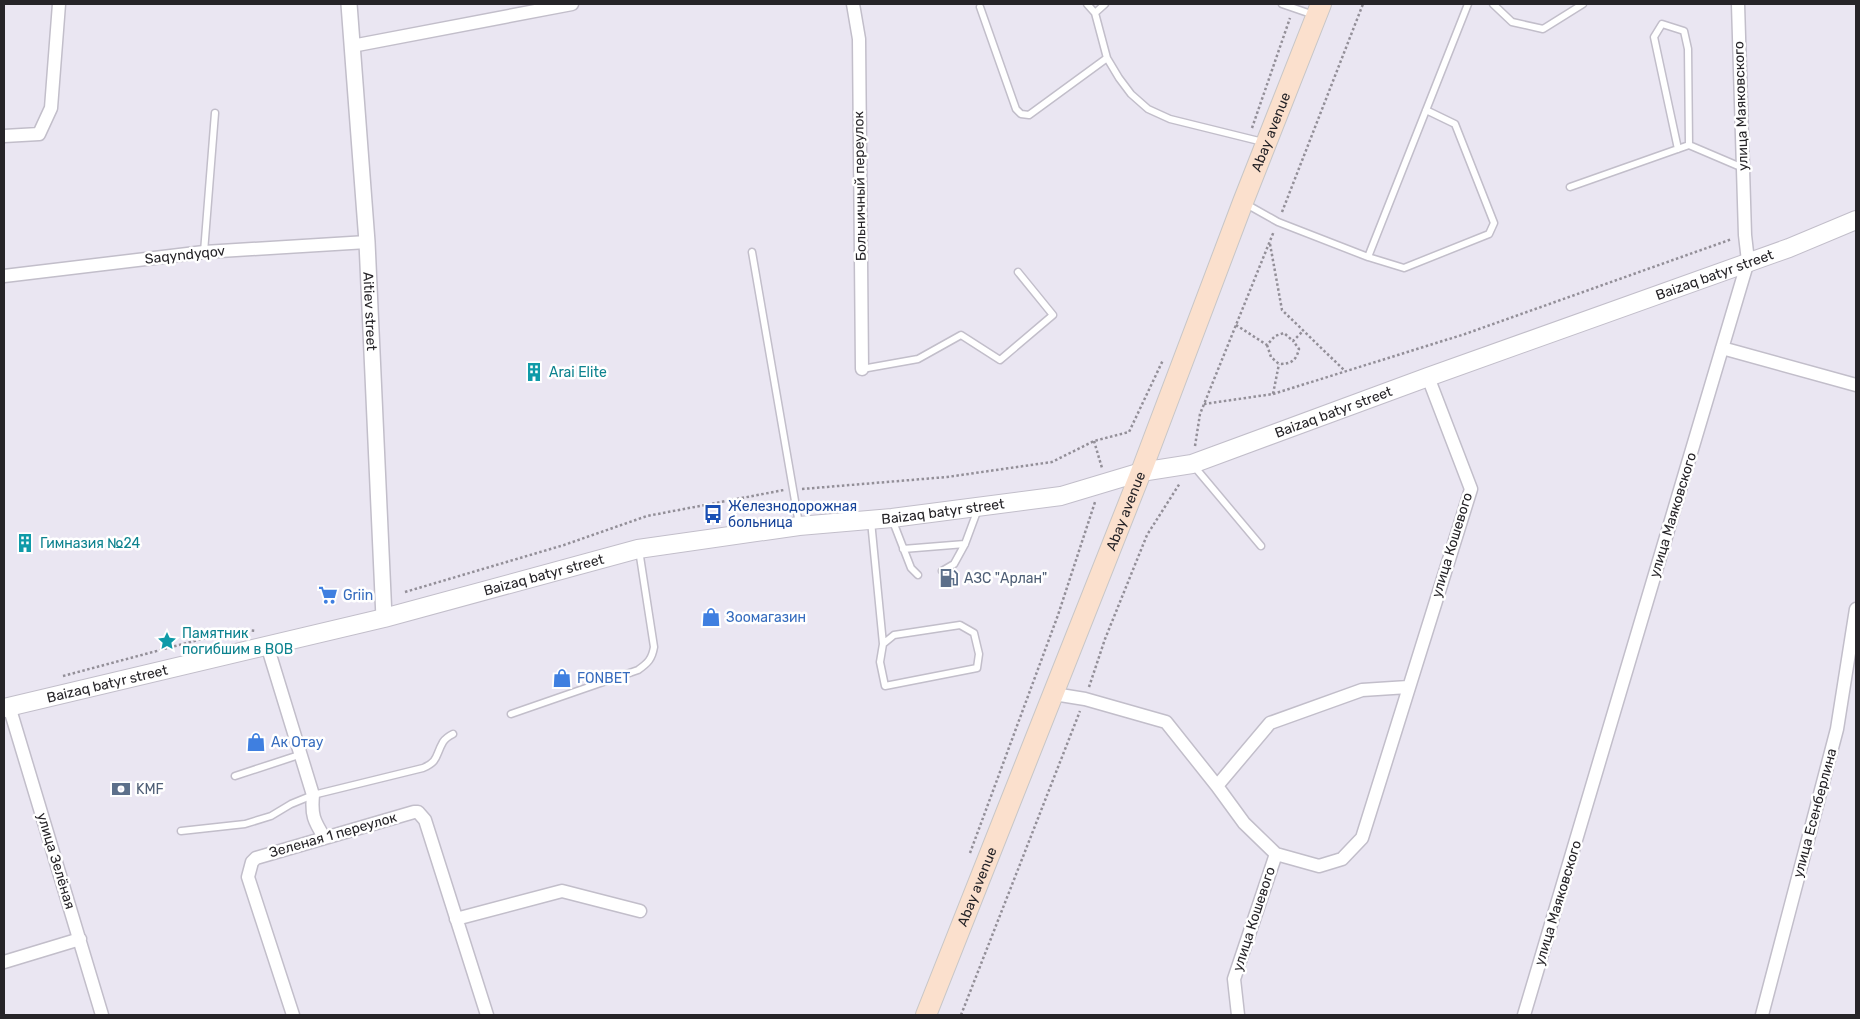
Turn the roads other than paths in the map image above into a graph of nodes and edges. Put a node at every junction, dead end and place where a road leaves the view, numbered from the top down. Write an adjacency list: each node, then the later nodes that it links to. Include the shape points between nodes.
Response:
1 (59, 4): 19 (street, via 51,108 39,134)
2 (349, 4): 15 (street, Aitiev street)
3 (572, 4): 15 (street)
4 (853, 4): 35 (street, Больничный переулок, via 858,39)
5 (1087, 4): 14 (lane)
6 (1105, 4): 14 (lane)
7 (1282, 4): 13 (lane)
8 (1468, 4): 17 (lane)
9 (1493, 4): 10 (lane, via 1512,22 1543,29)
10 (1583, 4)
11 (1738, 4): 23 (street, улица Маяковского)
12 (980, 7): 16 (lane, via 1016,109 1021,114 1029,115)
13 (1319, 10): 20 (main road, Abay avenue)
14 (1095, 13): 16 (lane)
15 (352, 46): 27 (street, Aitiev street)
16 (1107, 58): 20 (lane, via 1119,78 1148,109 1170,119)
17 (1426, 110): 30 (lane); 30 (lane, via 1455,124 1494,223 1489,234 1404,268)
18 (215, 114): 28 (lane)
19 (4, 136)
20 (1258, 140): 25 (main road, Abay avenue)
21 (1689, 145): 22 (lane); 22 (lane, via 1688,49 1684,31 1662,24 1654,37); 23 (lane)
22 (1678, 149): 24 (lane)
23 (1743, 168): 31 (street, улица Маяковского)
24 (1570, 187)
25 (1243, 202): 30 (lane, via 1278,222); 39 (main road, Abay avenue)
26 (1856, 220): 31 (main road, Baizaq batyr street)
27 (367, 242): 28 (street, Saqyndyqov); 51 (street, Aitiev street)
28 (204, 252): 33 (street, Saqyndyqov)
29 (752, 252): 43 (lane)
30 (1368, 257)
31 (1748, 261): 34 (street, улица Маяковского); 36 (main road, Baizaq batyr street)
32 (1018, 272): 35 (lane, via 1053,315 1000,360 961,335 918,359)
33 (4, 276)
34 (1722, 348): 37 (street); 75 (street, улица Маяковского)
35 (862, 369)
36 (1428, 377): 38 (main road, Baizaq batyr street); 54 (street, улица Кошевого, via 1470,489)
37 (1856, 384)
38 (1192, 464): 39 (main road, Baizaq batyr street); 45 (lane)
39 (1141, 472): 40 (main road, Baizaq batyr street, via 1061,496); 55 (main road, Abay avenue)
40 (979, 507): 41 (main road, Baizaq batyr street); 44 (lane)
41 (892, 518): 42 (main road, Baizaq batyr street); 47 (lane)
42 (871, 521): 43 (main road, Baizaq batyr street); 53 (lane)
43 (799, 526): 46 (main road, Baizaq batyr street)
44 (965, 544): 47 (lane); 48 (lane, via 954,564)
45 (1261, 546)
46 (638, 549): 51 (main road, Baizaq batyr street); 57 (lane, via 654,647 647,664 638,670)
47 (903, 549): 49 (lane)
48 (942, 571)
49 (918, 575)
50 (1856, 609): 76 (street, улица Есенберлина, via 1837,729)
51 (384, 618): 52 (main road, Baizaq batyr street)
52 (264, 638): 56 (main road, Baizaq batyr street); 59 (street)
53 (883, 644): 53 (lane, via 880,662 885,686 977,668 979,654 974,633 960,625 894,635)
54 (1408, 687): 61 (street, via 1362,690 1270,723); 65 (street, улица Кошевого, via 1362,838 1342,859 1319,866)
55 (1054, 694): 61 (street, улица Кошевого, via 1085,699 1166,722); 73 (main road, Abay avenue)
56 (6, 707): 68 (street, улица Зелёная)
57 (511, 714)
58 (453, 734): 62 (lane, via 444,741 432,764 423,768)
59 (302, 754): 60 (lane); 62 (street)
60 (235, 776)
61 (1217, 786): 65 (street, улица Кошевого, via 1244,823)
62 (313, 795): 63 (lane, via 271,816 245,824); 64 (street, via 313,819)
63 (181, 831)
64 (324, 837): 67 (street, Зеленая 1 переулок, via 418,812 425,820); 71 (street, Зеленая 1 переулок, via 256,858 248,872)
65 (1276, 854): 74 (street, улица Кошевого, via 1234,979)
66 (640, 911): 67 (street, via 562,891)
67 (456, 919): 72 (street)
68 (80, 939): 69 (street); 70 (street, улица Зелёная)
69 (4, 962)
70 (102, 1015)
71 (293, 1015)
72 (487, 1015)
73 (926, 1015)
74 (1238, 1015)
75 (1524, 1015)
76 (1762, 1015)

